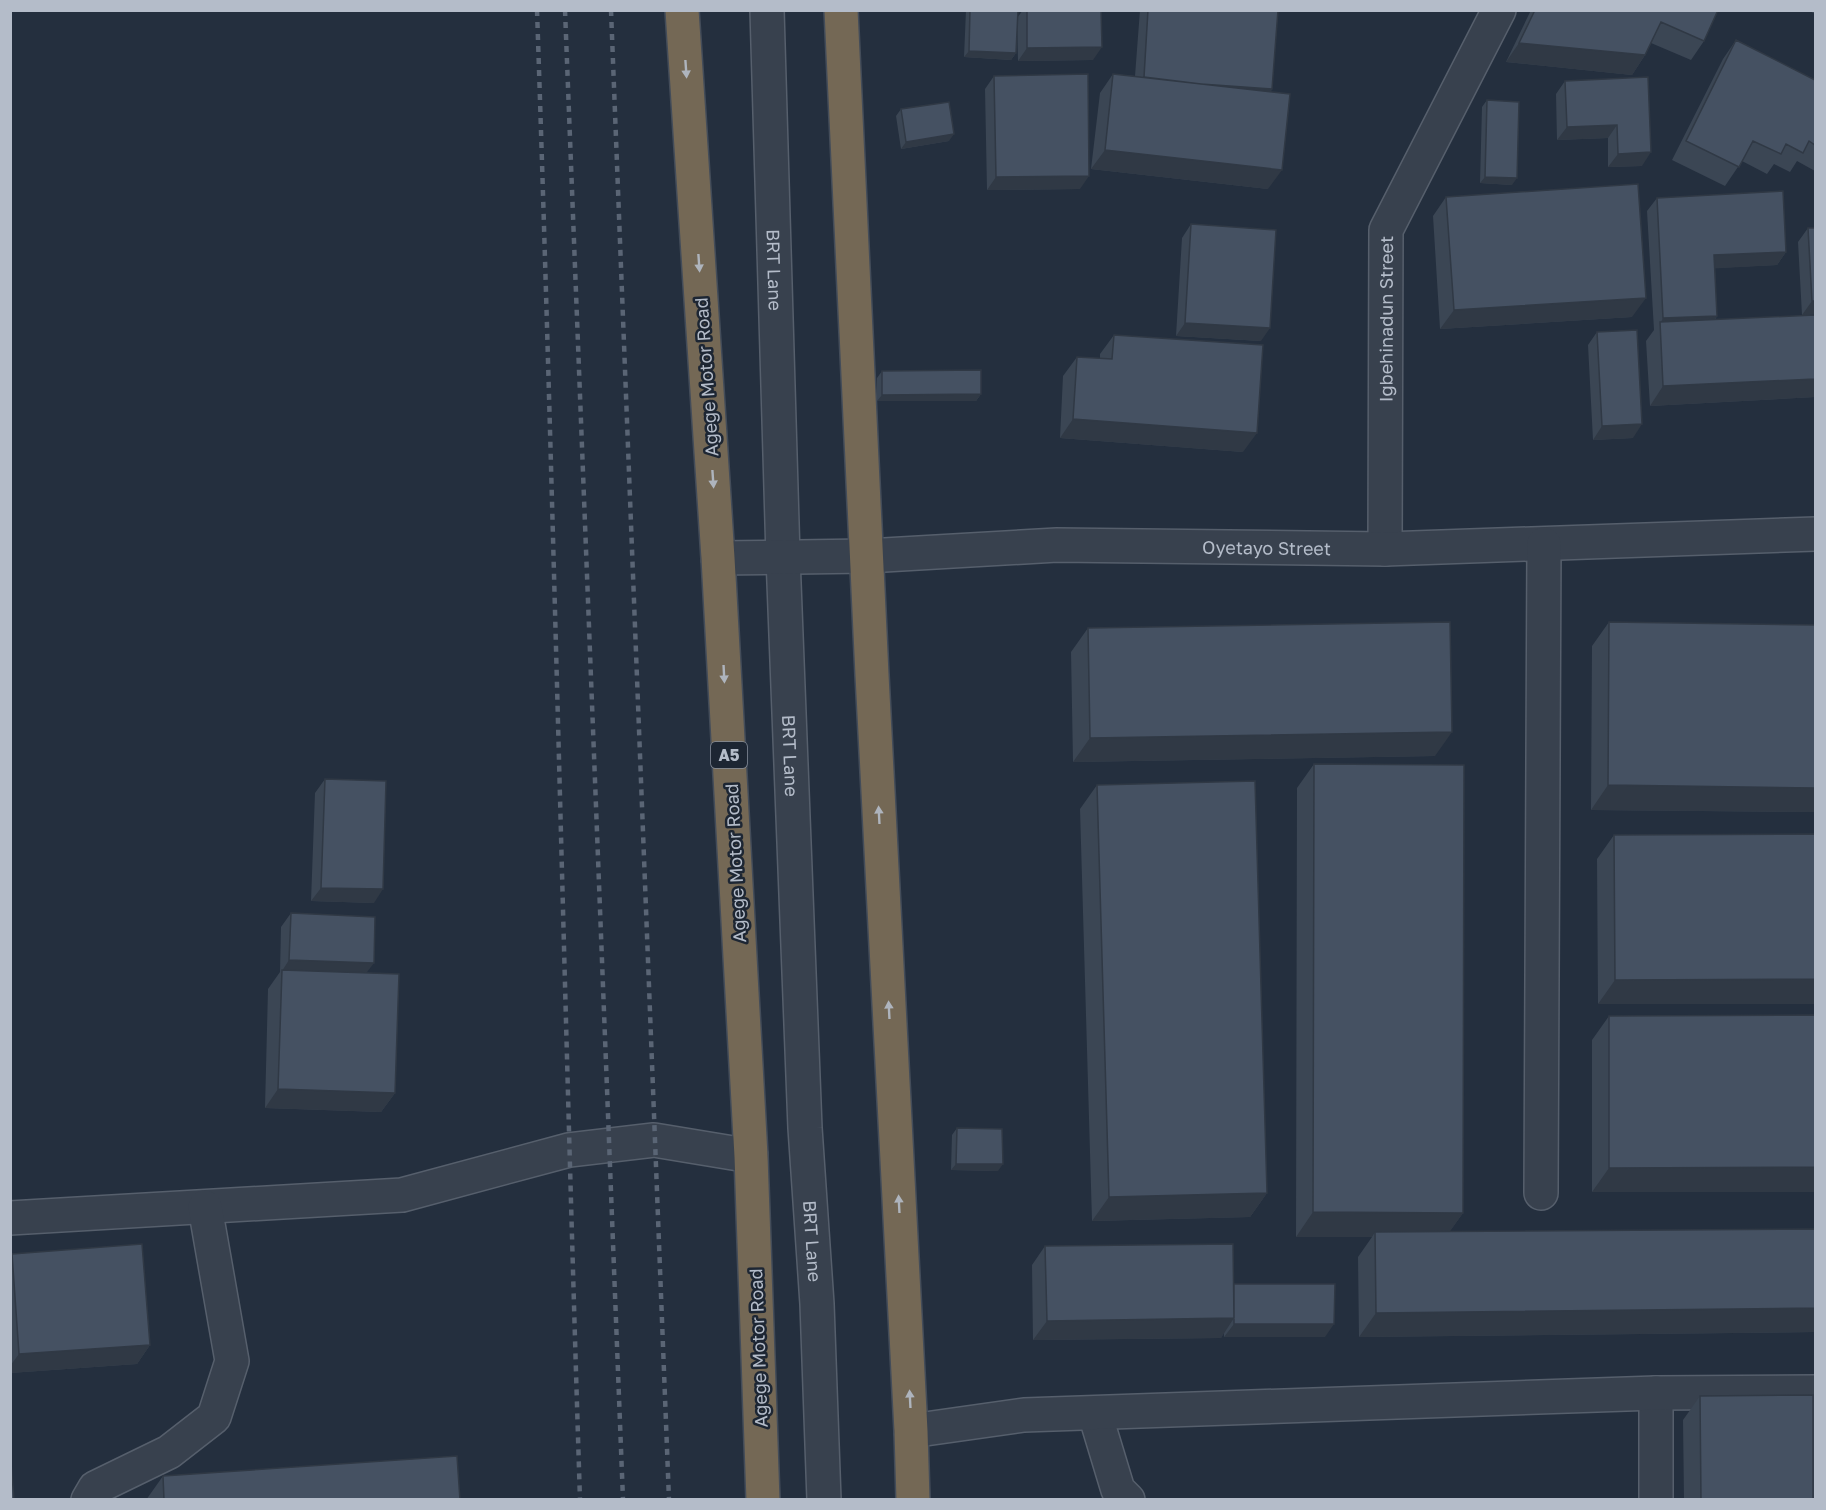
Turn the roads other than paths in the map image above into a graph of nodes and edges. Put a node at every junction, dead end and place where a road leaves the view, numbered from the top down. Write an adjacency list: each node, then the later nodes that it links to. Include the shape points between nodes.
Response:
1 (682, 10): 10 (highway, Agege Motor Road / A5, one-way to 10)
2 (767, 10): 8 (street, BRT Lane)
3 (841, 10): 9 (highway)
4 (1498, 10): 7 (street, Igbehinadun Street, via 1386,230)
5 (1815, 534): 6 (street, Oyetayo Street)
6 (1544, 544): 7 (street, Oyetayo Street); 12 (street)
7 (1385, 549): 9 (street, Oyetayo Street, via 1057,544)
8 (783, 556): 9 (street, Oyetayo Street); 10 (street, Oyetayo Street); 21 (street, BRT Lane)
9 (867, 556): 18 (highway, one-way to 9)
10 (718, 558): 11 (highway, Agege Motor Road / A5, one-way to 11)
11 (751, 1156): 13 (street, via 654,1140 569,1150 402,1195); 20 (highway, Agege Motor Road / A5)
12 (1541, 1192)
13 (205, 1207): 14 (street); 19 (street, via 232,1361 214,1417 170,1452 95,1488)
14 (10, 1218)
15 (1815, 1392): 16 (street)
16 (1656, 1393): 17 (street); 24 (street)
17 (1095, 1414): 18 (street, via 1024,1415); 23 (street, via 1118,1490)
18 (911, 1431): 22 (highway)
19 (88, 1500)
20 (762, 1500)
21 (824, 1500)
22 (913, 1500)
23 (1128, 1500)
24 (1656, 1500)

